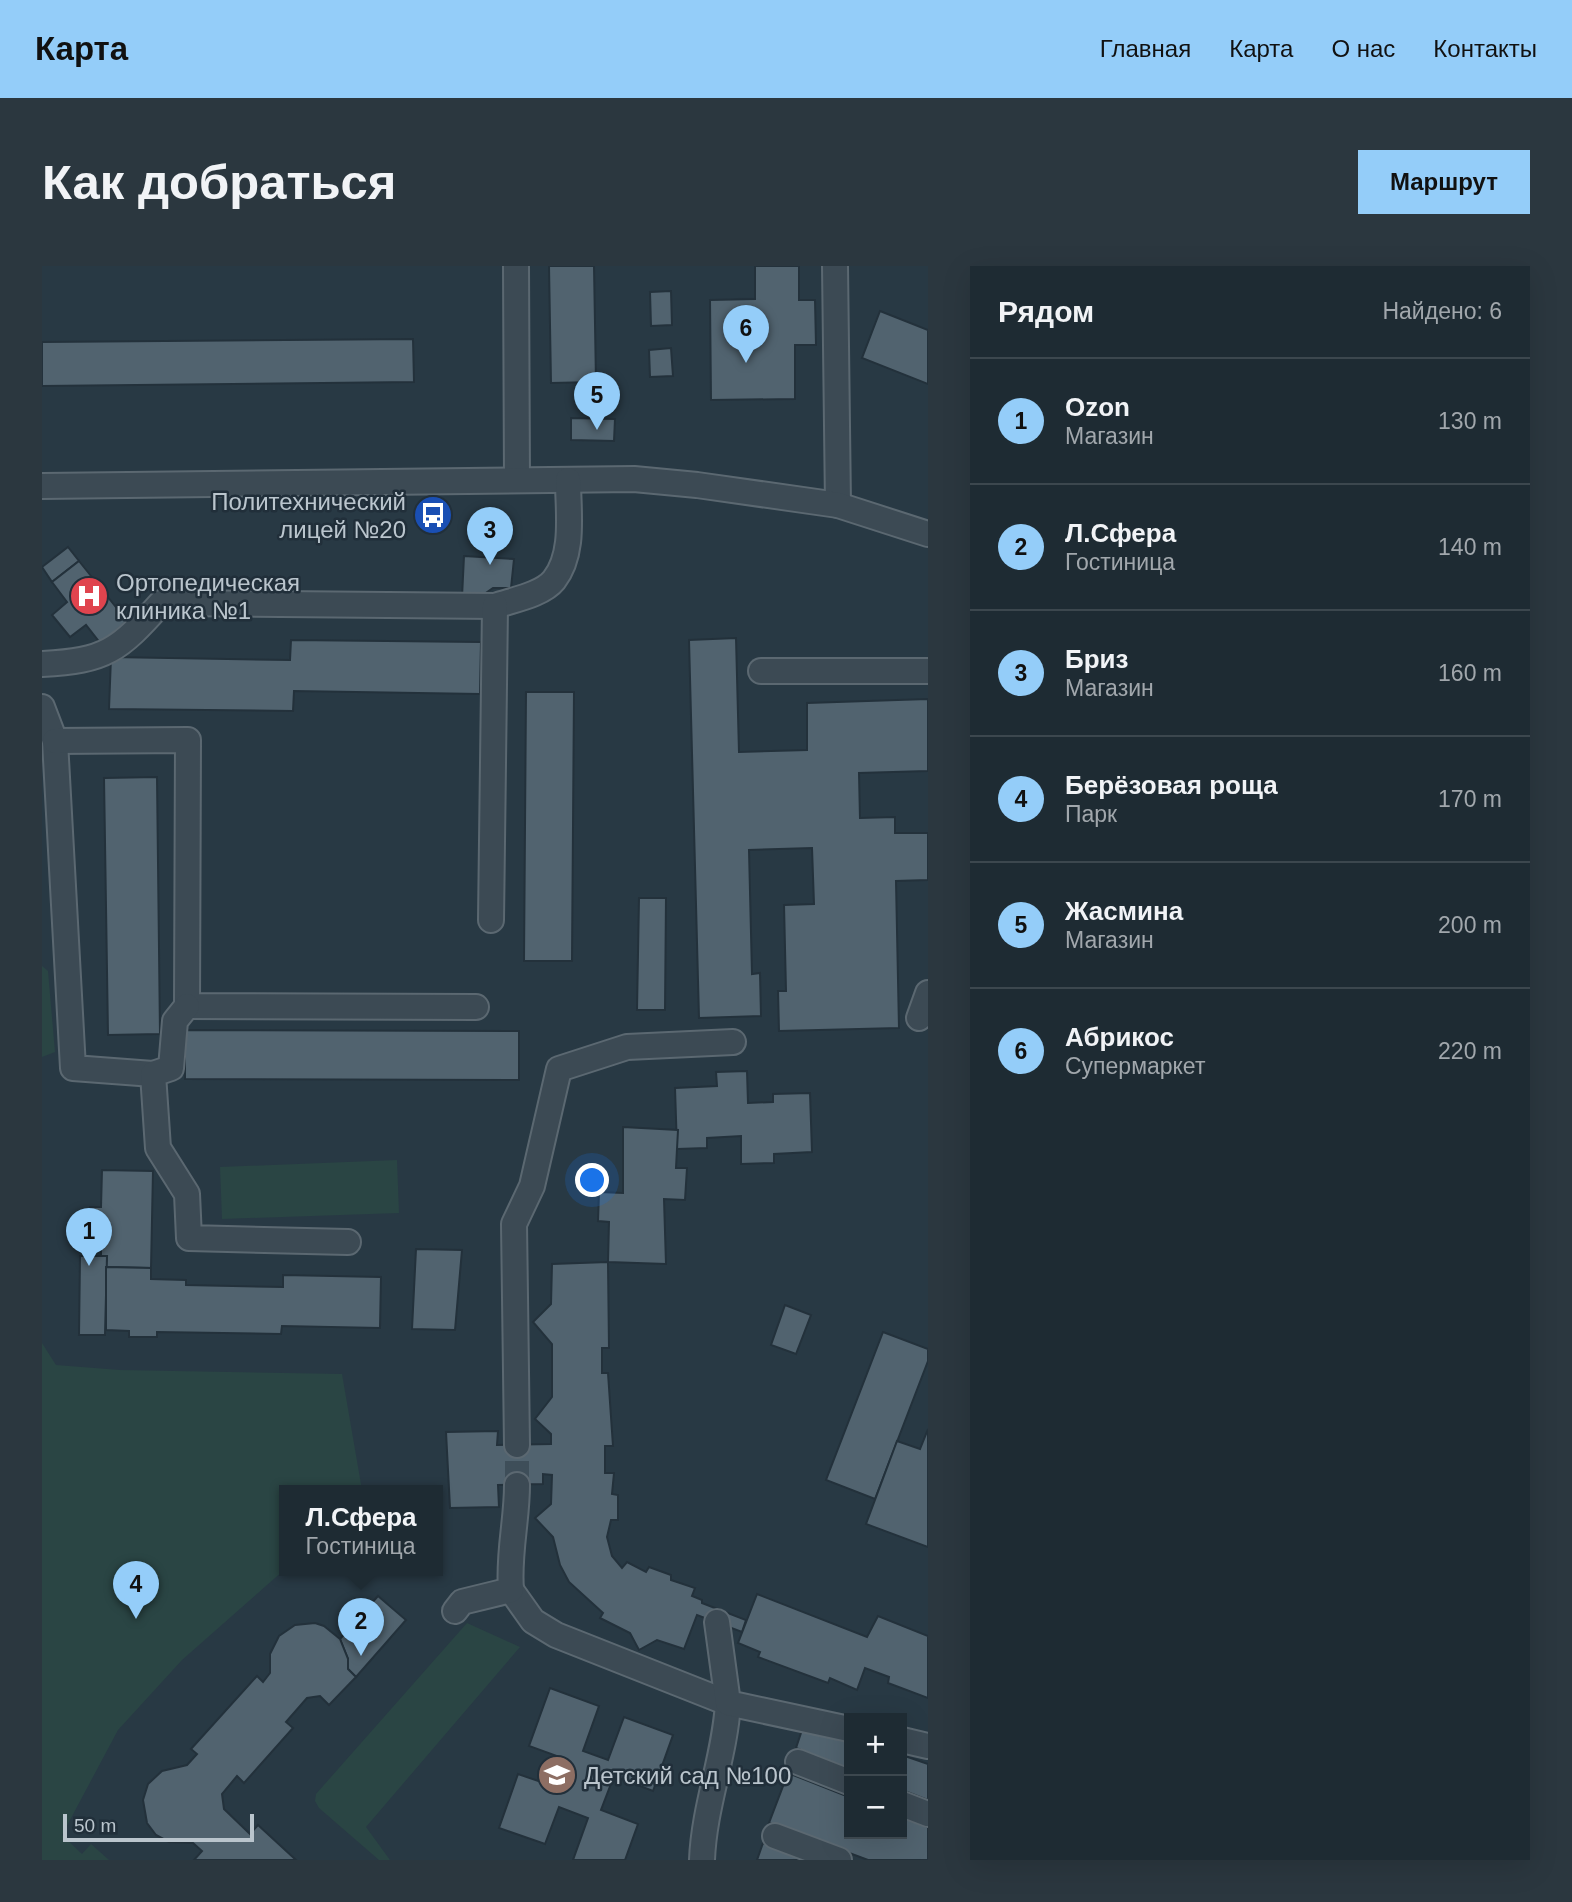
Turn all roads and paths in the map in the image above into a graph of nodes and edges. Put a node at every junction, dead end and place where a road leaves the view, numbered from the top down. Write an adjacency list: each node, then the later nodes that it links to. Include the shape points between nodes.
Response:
1 (516, 266): 3 (street)
2 (835, 266): 6 (street)
3 (517, 480): 4 (street); 5 (street)
4 (568, 480): 6 (street, via 634,479); 8 (street, via 568,553 553,582)
5 (42, 486)
6 (838, 505): 7 (street)
7 (928, 534)
8 (495, 606): 9 (street, via 161,603 128,640 84,662); 14 (street)
9 (42, 664)
10 (761, 671): 11 (street)
11 (928, 671)
12 (42, 707): 13 (street)
13 (55, 741): 16 (street, via 188,740); 20 (street, via 73,1068)
14 (492, 920)
15 (928, 993): 18 (street)
16 (187, 1006): 17 (street); 20 (street, via 175,1021 171,1068)
17 (476, 1007)
18 (919, 1018)
19 (733, 1042): 22 (street, via 627,1047 559,1069 532,1186 514,1224)
20 (153, 1074): 21 (street, via 158,1148 187,1194 189,1238)
21 (348, 1242)
22 (517, 1445)
23 (517, 1485): 24 (street)
24 (511, 1590): 25 (street, via 462,1602); 27 (street, via 533,1621 556,1636)
25 (455, 1611)
26 (717, 1622): 27 (street)
27 (728, 1703): 28 (street); 36 (street, via 707,1804)
28 (844, 1728)
29 (907, 1741): 30 (street)
30 (928, 1746)
31 (798, 1762): 32 (street)
32 (844, 1780)
33 (907, 1806): 34 (street)
34 (928, 1814)
35 (775, 1836): 37 (street)
36 (702, 1860)
37 (839, 1860)

